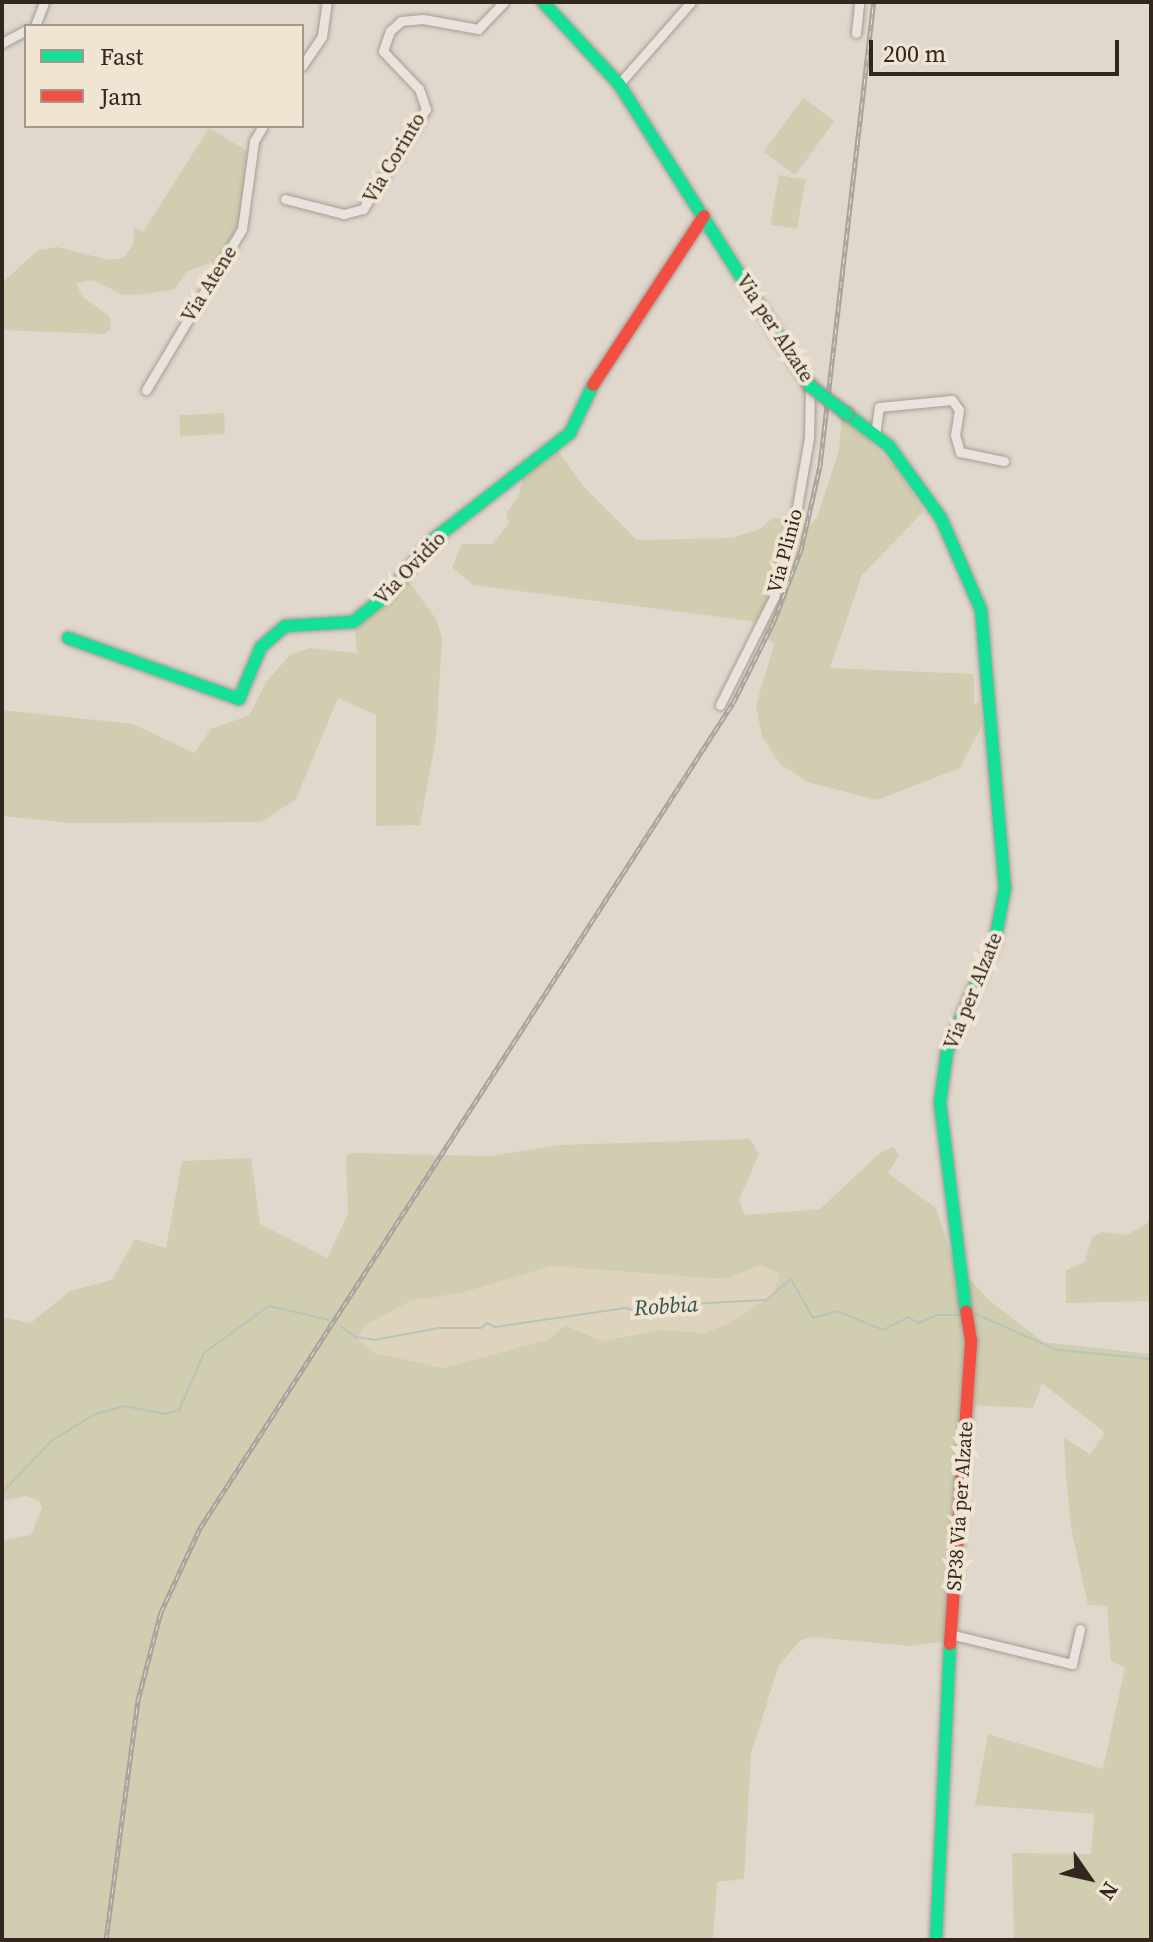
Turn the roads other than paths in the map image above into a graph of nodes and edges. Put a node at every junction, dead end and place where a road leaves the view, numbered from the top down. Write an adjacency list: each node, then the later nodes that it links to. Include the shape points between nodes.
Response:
1 (44, 2): 7 (street)
2 (327, 2): 11 (street, via 322,36)
3 (504, 2): 14 (street, Via Corinto, via 478,29 423,19 401,21 390,31 383,51 419,89 426,109 363,209 344,214)
4 (543, 2): 12 (street, Via per Alzate)
5 (691, 2): 12 (street)
6 (859, 2): 9 (street)
7 (36, 24)
8 (24, 31): 10 (street)
9 (856, 33)
10 (2, 43)
11 (304, 63)
12 (619, 84): 15 (street, Via per Alzate)
13 (262, 128): 17 (street, Via Atene, via 254,141 242,229)
14 (285, 199)
15 (704, 216): 16 (street, Via per Alzate); 20 (street, Via Ovidio, via 592,387 570,433 434,539 387,595 353,622 285,626 261,647 239,699)
16 (810, 386): 18 (street, Via per Alzate, bridge); 21 (street, Via Plinio, via 809,438 774,597)
17 (146, 390)
18 (875, 435): 19 (street, via 879,407 952,400 959,410 955,435 960,452); 22 (street, Via per Alzate, via 889,446 941,518 981,610 1004,904)
19 (1004, 461)
20 (68, 638)
21 (720, 705)
22 (943, 1075): 24 (street, SP38 Via per Alzate, via 941,1142 971,1341)
23 (1080, 1629): 24 (street, via 1072,1664)
24 (950, 1634): 25 (street, SP38 Via per Alzate)
25 (936, 1940)

